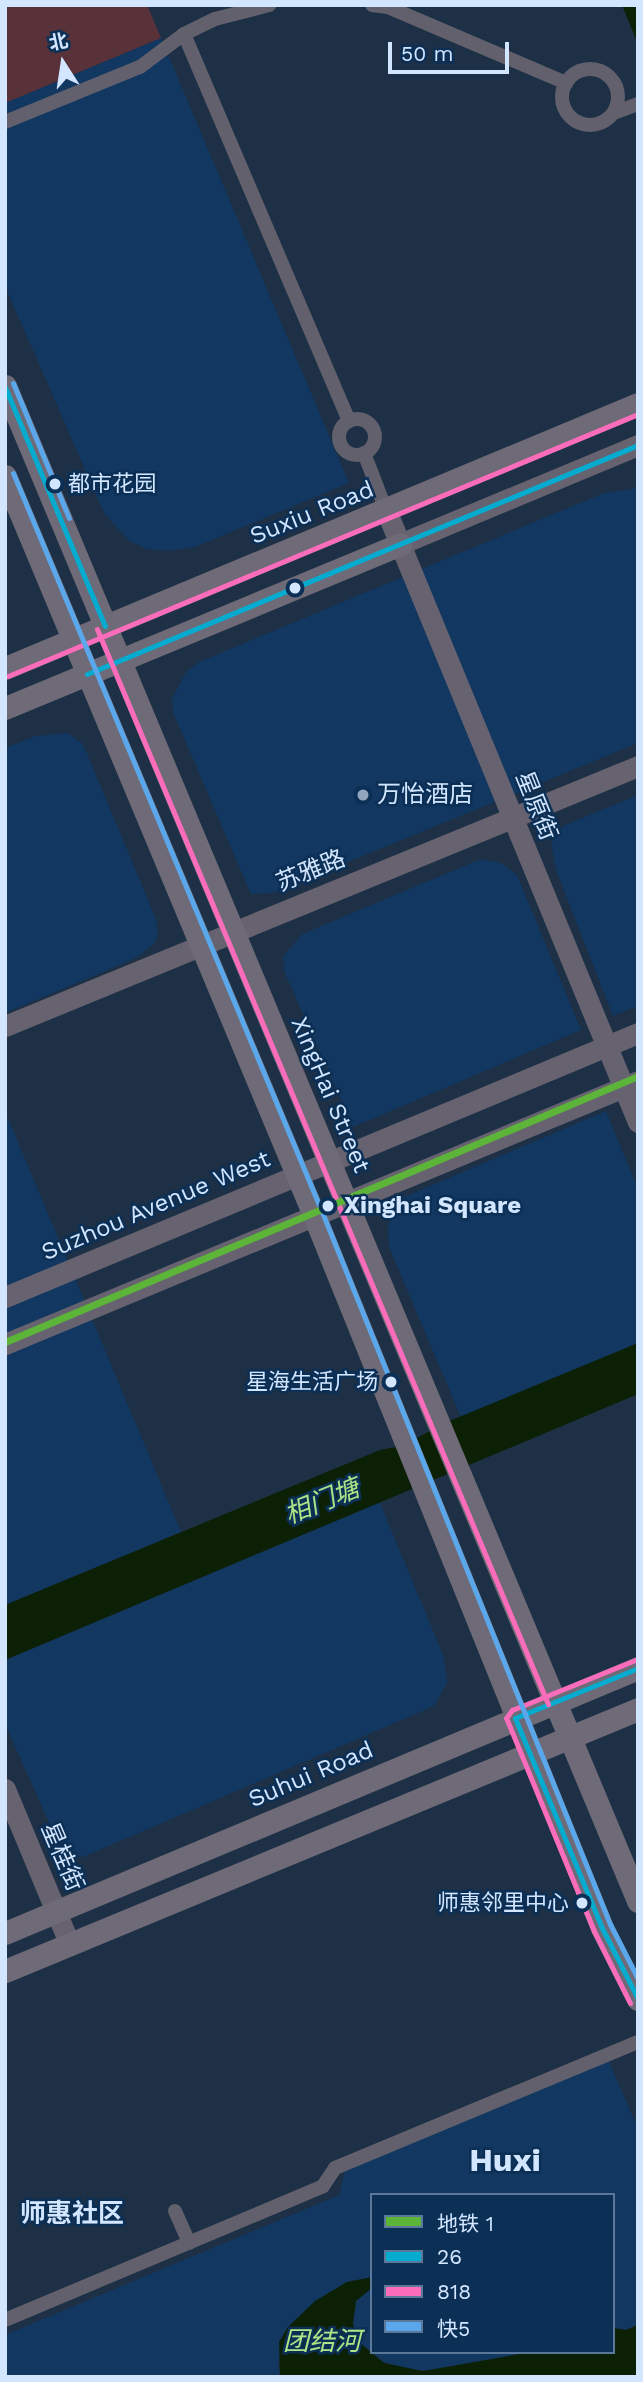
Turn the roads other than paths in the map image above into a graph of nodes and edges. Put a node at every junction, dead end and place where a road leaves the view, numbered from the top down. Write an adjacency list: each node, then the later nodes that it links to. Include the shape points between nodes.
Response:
1 (268, 5): 3 (street, via 215,19)
2 (372, 5): 4 (street)
3 (184, 34): 7 (street, via 140,67); 10 (street)
4 (566, 83): 6 (street, via 562,104 575,122 597,125); 6 (street, via 574,74 599,70 617,88)
5 (638, 104): 6 (street)
6 (614, 113)
7 (5, 122)
8 (5, 386): 16 (main road, XingHai Street)
9 (638, 404): 14 (main road, Suxiu Road)
10 (349, 421): 12 (street, via 340,429 339,442 346,451); 12 (street, via 360,419 373,429 372,446)
11 (638, 445): 15 (main road)
12 (364, 453): 14 (street)
13 (5, 476): 17 (main road)
14 (386, 510): 15 (main road, 星原街); 16 (main road, Suxiu Road)
15 (400, 544): 18 (main road); 23 (main road, 星原街)
16 (105, 626): 17 (main road, Suxiu Road); 18 (main road, XingHai Street)
17 (73, 640): 19 (main road, Suxiu Road); 20 (main road)
18 (119, 661): 20 (main road); 24 (main road, XingHai Street)
19 (5, 668)
20 (87, 674): 21 (main road); 25 (main road)
21 (5, 708)
22 (638, 766): 23 (main road, 苏雅路)
23 (513, 818): 24 (main road, 苏雅路); 28 (main road, 星原街)
24 (233, 931): 25 (main road, 苏雅路); 31 (main road, XingHai Street)
25 (201, 944): 26 (main road, 苏雅路); 32 (main road)
26 (5, 1026)
27 (638, 1033): 28 (main road, Suzhou Avenue West)
28 (607, 1046): 29 (main road, 星原街); 31 (main road, Suzhou Avenue West)
29 (631, 1084): 30 (main road, 星原街); 33 (main road)
30 (638, 1122)
31 (329, 1162): 32 (main road, Suzhou Avenue West); 33 (main road, XingHai Street)
32 (298, 1175): 34 (main road); 35 (main road, Suzhou Avenue West)
33 (346, 1202): 34 (main road); 38 (main road, XingHai Street)
34 (314, 1215): 36 (main road); 40 (main road)
35 (5, 1297)
36 (5, 1344)
37 (638, 1668): 38 (main road, Suhui Road)
38 (556, 1701): 40 (main road, Suhui Road); 41 (main road, XingHai Street)
39 (638, 1709): 41 (main road)
40 (515, 1718): 42 (main road); 45 (main road, Suhui Road)
41 (569, 1737): 42 (main road); 44 (main road, XingHai Street)
42 (530, 1754): 47 (main road); 49 (main road, via 602,1928)
43 (5, 1789): 45 (main road, 星桂街)
44 (638, 1901)
45 (56, 1912): 46 (main road, Suhui Road); 47 (main road, 星桂街)
46 (5, 1933)
47 (70, 1945): 48 (main road)
48 (5, 1972)
49 (638, 1999)
50 (638, 2042): 52 (street, via 335,2168 323,2186)
51 (175, 2211): 52 (street)
52 (189, 2243): 53 (street)
53 (5, 2320)

